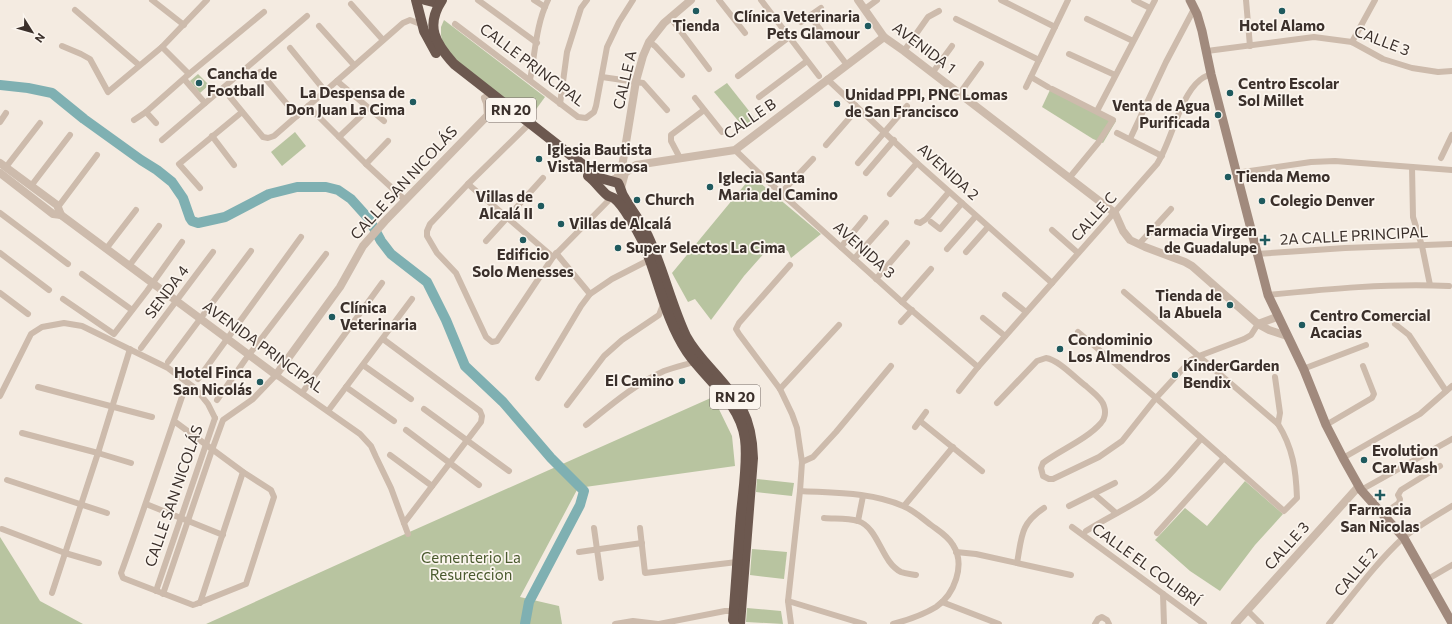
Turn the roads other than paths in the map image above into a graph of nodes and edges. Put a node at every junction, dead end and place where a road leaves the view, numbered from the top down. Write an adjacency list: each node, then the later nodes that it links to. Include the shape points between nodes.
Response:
1 (152, 0): 40 (street)
2 (207, 0): 40 (street)
3 (416, 0): 41 (highway, RN 20)
4 (425, 0): 5 (highway)
5 (437, 0)
6 (442, 0): 140 (highway, RN 20, via 434,18 434,33 441,49 454,64 600,178)
7 (478, 0): 51 (street)
8 (534, 0): 25 (street)
9 (548, 0): 25 (street)
10 (586, 0): 89 (street, via 581,8 568,52)
11 (633, 0): 75 (street, CALLE PRINCIPAL, via 607,47)
12 (691, 0): 35 (street, CALLE A)
13 (719, 0): 44 (street)
14 (761, 0): 45 (street, AVENIDA 2)
15 (858, 0): 28 (street, AVENIDA 1)
16 (877, 0): 28 (street)
17 (1001, 0): 43 (street)
18 (1068, 0): 43 (street)
19 (1134, 0): 27 (street)
20 (1155, 0): 27 (street)
21 (1190, 0): 29 (main road)
22 (1246, 0): 54 (street)
23 (1375, 0): 50 (street)
24 (351, 4): 47 (street)
25 (545, 7): 51 (street)
26 (821, 8): 34 (street)
27 (1150, 8): 48 (street)
28 (865, 9): 46 (street, AVENIDA 1)
29 (1194, 9): 58 (main road); 116 (street)
30 (75, 10): 63 (street)
31 (939, 11): 57 (street, via 928,17)
32 (264, 12): 73 (street)
33 (307, 16): 88 (street)
34 (810, 16): 38 (street); 65 (street)
35 (670, 17): 49 (street, CALLE A); 66 (street)
36 (956, 19): 60 (street)
37 (1087, 20): 48 (street)
38 (801, 22)
39 (455, 24): 78 (street, CALLE PRINCIPAL)
40 (184, 25): 55 (street)
41 (423, 25): 47 (street, via 406,21); 86 (highway, RN 20, via 427,38 438,56)
42 (319, 26): 64 (street)
43 (1055, 27): 60 (street)
44 (745, 33)
45 (789, 37): 61 (street, AVENIDA 2); 74 (street)
46 (884, 37): 57 (street, AVENIDA 1); 65 (street, CALLE B)
47 (383, 40): 64 (street)
48 (1133, 41): 72 (street)
49 (649, 42): 71 (street); 80 (street, CALLE A)
50 (1352, 42): 54 (street, CALLE 3, via 1314,37); 67 (street, CALLE 3, via 1383,59 1412,68 1438,72)
51 (536, 43): 78 (street)
52 (62, 46): 63 (street, via 90,59 108,92)
53 (952, 46): 69 (street)
54 (1250, 46): 58 (street, CALLE 3)
55 (162, 47): 63 (street); 73 (street)
56 (290, 48): 82 (street)
57 (904, 51): 69 (street, AVENIDA 1)
58 (1206, 51): 70 (main road)
59 (1069, 54): 72 (street)
60 (1038, 60): 76 (street)
61 (807, 61): 77 (street, AVENIDA 2); 85 (street)
62 (981, 64): 83 (street)
63 (139, 65)
64 (354, 65): 79 (street)
65 (847, 65): 77 (street, CALLE B)
66 (709, 69)
67 (1452, 71)
68 (260, 72): 101 (street)
69 (933, 72): 83 (street, AVENIDA 1)
70 (1211, 74): 123 (street, CALLE C, via 1199,80 1191,90); 137 (main road)
71 (682, 75)
72 (1115, 75): 96 (street)
73 (187, 76): 88 (street); 97 (street)
74 (738, 76)
75 (602, 77): 80 (street); 89 (street, CALLE PRINCIPAL, via 595,109 588,117 578,118)
76 (1031, 77): 81 (street); 96 (street)
77 (823, 78): 90 (street, AVENIDA 2); 121 (street, CALLE B, via 764,129)
78 (530, 80): 89 (street, CALLE PRINCIPAL)
79 (336, 81): 82 (street); 104 (street)
80 (636, 81): 93 (street, via 644,84); 124 (street, CALLE A)
81 (1026, 87)
82 (325, 91): 91 (street)
83 (960, 93): 138 (street, AVENIDA 1)
84 (230, 96): 98 (street)
85 (759, 97)
86 (485, 98): 95 (highway, RN 20); 100 (street)
87 (695, 98): 94 (street)
88 (205, 103): 117 (street)
89 (560, 104)
90 (855, 105): 110 (street, AVENIDA 2); 120 (street, via 852,115)
91 (308, 106): 101 (street); 115 (street)
92 (907, 106): 110 (street)
93 (667, 110)
94 (704, 110): 109 (street); 125 (street, via 671,135 671,141)
95 (503, 111): 100 (street); 108 (highway, RN 20)
96 (1097, 111): 138 (street, via 1113,120)
97 (146, 112): 103 (street); 107 (street)
98 (242, 112): 101 (street, via 263,137 268,138 274,136); 114 (street)
99 (6, 114): 105 (street)
100 (488, 115): 150 (street, CALLE SAN NICOLÁS)
101 (297, 116)
102 (361, 116): 115 (street)
103 (134, 120)
104 (384, 121)
105 (0, 122)
106 (40, 123): 134 (street)
107 (156, 123)
108 (526, 128): 141 (street); 145 (highway, RN 20)
109 (722, 132)
110 (885, 132): 118 (street, AVENIDA 2); 128 (street)
111 (1117, 133): 116 (street)
112 (70, 135): 142 (street)
113 (1452, 135): 126 (street)
114 (212, 136): 131 (street); 143 (street, via 180,164)
115 (339, 137): 130 (street)
116 (1130, 139): 123 (street)
117 (162, 140)
118 (894, 140): 129 (street, AVENIDA 2); 136 (street)
119 (388, 141): 130 (street)
120 (826, 145)
121 (735, 150): 125 (street, CALLE B); 147 (street, AVENIDA 3)
122 (97, 155): 154 (street)
123 (1162, 156): 156 (street, CALLE C)
124 (624, 158): 132 (street, via 630,164); 140 (street, CALLE A, via 617,178)
125 (680, 158): 132 (street, CALLE B)
126 (1441, 158)
127 (813, 159): 147 (street)
128 (858, 163)
129 (917, 163): 146 (street, AVENIDA 2); 148 (street)
130 (366, 164): 150 (street)
131 (234, 165)
132 (636, 165): 144 (street, via 625,173)
133 (1412, 167): 135 (street); 137 (street, via 1335,161); 173 (street, via 1414,217)
134 (2, 168): 142 (street, AVENIDA PRINCIPAL); 154 (street, AVENIDA PRINCIPAL, via 53,214)
135 (1452, 170)
136 (866, 173)
137 (1236, 173): 182 (main road)
138 (1070, 177): 156 (street, AVENIDA 1)
139 (543, 178): 158 (street)
140 (610, 180): 144 (highway, RN 20, via 618,183); 145 (highway, via 604,185)
141 (468, 184): 158 (street); 183 (street, via 430,224 427,236 437,253 456,274 486,338 492,342 497,341)
142 (31, 186): 154 (street, AVENIDA PRINCIPAL)
143 (200, 188)
144 (621, 188): 149 (highway, via 619,194); 347 (highway, RN 20, via 623,197 648,237 690,343 734,394 744,409 749,424 753,458)
145 (603, 190): 149 (highway, RN 20)
146 (949, 192): 151 (street, AVENIDA 2); 160 (street, via 926,219)
147 (781, 193): 172 (street, AVENIDA 3)
148 (890, 194)
149 (612, 197): 183 (street); 185 (highway, RN 20, via 637,231)
150 (405, 200): 238 (street, CALLE SAN NICOLÁS, via 370,236 340,287)
151 (962, 203): 157 (street, AVENIDA 2); 161 (street, via 940,229)
152 (1171, 209): 170 (street)
153 (136, 210): 174 (street)
154 (60, 211): 174 (street, AVENIDA PRINCIPAL)
155 (0, 213): 186 (street)
156 (1115, 213): 170 (street, via 1126,235); 180 (street, CALLE C)
157 (976, 216): 164 (street, AVENIDA 2); 175 (street)
158 (508, 217): 167 (street); 183 (street)
159 (865, 218): 172 (street)
160 (917, 222)
161 (931, 222)
162 (886, 224): 184 (street)
163 (159, 226): 188 (street)
164 (988, 227): 178 (street); 194 (street, AVENIDA 2)
165 (1052, 230): 180 (street)
166 (301, 237): 225 (street)
167 (486, 241)
168 (182, 242): 192 (street)
169 (906, 243): 191 (street)
170 (1139, 244): 217 (street, via 1192,266)
171 (1452, 244): 173 (street, 2A CALLE PRINCIPAL)
172 (840, 246): 184 (street, AVENIDA 3)
173 (1422, 246): 182 (street, 2A CALLE PRINCIPAL); 195 (street)
174 (106, 249): 188 (street, AVENIDA PRINCIPAL)
175 (947, 249)
176 (250, 251): 215 (street)
177 (213, 252): 205 (street, SENDA 4)
178 (966, 252)
179 (0, 253): 197 (street)
180 (1078, 253): 194 (street, CALLE C)
181 (326, 254): 229 (street)
182 (1256, 254): 202 (main road)
183 (554, 255): 200 (street)
184 (854, 259): 191 (street, AVENIDA 3)
185 (649, 260): 200 (street, via 612,279); 206 (highway, RN 20)
186 (68, 264)
187 (790, 265): 245 (street, via 736,328)
188 (129, 266): 192 (street, AVENIDA PRINCIPAL)
189 (931, 269): 207 (street)
190 (82, 274): 208 (street)
191 (876, 279): 207 (street, AVENIDA 3)
192 (153, 283): 205 (street, AVENIDA PRINCIPAL); 208 (street)
193 (382, 283): 249 (street)
194 (1052, 283): 210 (street, CALLE C)
195 (1430, 285): 196 (street); 202 (street, via 1342,288)
196 (1449, 286)
197 (50, 290)
198 (1124, 292): 230 (street)
199 (0, 293): 211 (street)
200 (590, 294): 240 (street)
201 (1005, 295): 210 (street)
202 (1268, 295): 213 (main road)
203 (63, 299): 208 (street, via 114,334)
204 (412, 299): 224 (street)
205 (177, 301): 215 (street, AVENIDA PRINCIPAL); 227 (street, SENDA 4)
206 (664, 302): 212 (street); 219 (highway, RN 20)
207 (902, 302): 209 (street, AVENIDA 3)
208 (132, 310)
209 (912, 310): 216 (street); 236 (street, AVENIDA 3)
210 (1026, 312): 222 (street, CALLE C)
211 (28, 314)
212 (659, 315): 219 (street); 255 (street, via 622,340 604,356)
213 (1277, 317): 217 (street); 223 (main road)
214 (983, 318): 222 (street)
215 (200, 319): 225 (street, AVENIDA PRINCIPAL); 231 (street)
216 (901, 322)
217 (1258, 324): 223 (street); 230 (street, via 1251,335 1244,339)
218 (1395, 324): 248 (street, via 1409,335)
219 (672, 325): 232 (highway, RN 20)
220 (839, 325): 245 (street)
221 (1078, 332): 251 (street)
222 (1005, 336): 236 (street, CALLE C)
223 (1287, 336): 237 (main road)
224 (383, 338): 233 (street); 274 (street, via 480,411 481,422)
225 (227, 339): 229 (street, AVENIDA PRINCIPAL); 241 (street)
226 (1366, 345): 237 (street)
227 (141, 348)
228 (130, 349): 250 (street, via 82,326 64,323 42,327 30,334); 256 (street); 261 (street, via 168,368 189,383 202,396)
229 (249, 355): 238 (street, AVENIDA PRINCIPAL); 253 (street)
230 (1199, 356): 251 (street, via 1191,360); 266 (street)
231 (168, 362)
232 (694, 362): 267 (street, via 666,370 648,379); 325 (highway, RN 20, via 727,400 745,439)
233 (363, 364): 244 (street); 252 (street)
234 (891, 366): 282 (street, via 836,432 813,456)
235 (1363, 366): 268 (street, via 1374,394 1372,398)
236 (978, 367): 247 (street, CALLE C)
237 (1303, 369): 268 (main road)
238 (276, 375): 249 (street, AVENIDA PRINCIPAL); 262 (street, CALLE SAN NICOLÁS, via 252,399)
239 (1275, 377): 266 (street, via 1280,413)
240 (538, 378)
241 (198, 379)
242 (1452, 386): 248 (street)
243 (38, 387): 256 (street)
244 (346, 387): 258 (street); 264 (street)
245 (780, 390): 282 (street, via 797,428)
246 (184, 391): 263 (street)
247 (959, 391)
248 (1446, 391): 281 (street, via 1420,414)
249 (302, 393): 258 (street, AVENIDA PRINCIPAL)
250 (0, 396)
251 (1156, 398): 254 (street, via 1122,441 1099,457 1053,479 1043,476 1040,468 1042,463 1077,442 1101,423 1106,412 1103,402 1055,361 1046,358 1037,361); 272 (street)
252 (411, 399)
253 (216, 400)
254 (997, 403)
255 (567, 405)
256 (112, 407): 260 (street); 278 (street)
257 (424, 409): 274 (street)
258 (328, 411): 310 (street, AVENIDA PRINCIPAL, via 360,434 371,446)
259 (926, 412): 265 (street)
260 (152, 417)
261 (215, 418): 262 (street, CALLE SAN NICOLÁS); 275 (street, CALLE SAN NICOLÁS)
262 (223, 420): 277 (street, CALLE SAN NICOLÁS)
263 (174, 421): 275 (street); 297 (street)
264 (394, 421)
265 (920, 421): 269 (street); 276 (street)
266 (1278, 424): 280 (street, via 1289,444 1296,475 1297,498 1284,511)
267 (586, 425)
268 (1326, 425): 281 (main road)
269 (915, 427)
270 (406, 430): 284 (street)
271 (22, 433): 278 (street)
272 (1202, 438): 280 (street); 304 (street, via 1158,485 1140,500)
273 (1452, 439): 293 (street)
274 (467, 440): 284 (street); 286 (street)
275 (206, 445): 277 (street); 306 (street, CALLE SAN NICOLÁS)
276 (953, 447): 287 (street); 299 (street)
277 (212, 450): 288 (street); 308 (street, CALLE SAN NICOLÁS)
278 (98, 453): 283 (street); 298 (street)
279 (390, 455): 292 (street)
280 (1224, 458): 316 (street)
281 (1343, 458): 293 (main road)
282 (802, 462): 294 (street)
283 (131, 463)
284 (450, 463): 291 (street); 292 (street)
285 (1440, 466): 305 (street, via 1401,490 1398,495 1399,503)
286 (509, 471)
287 (982, 471)
288 (243, 472): 318 (street); 339 (street, via 271,490 274,497 248,581)
289 (7, 480): 298 (street)
290 (1115, 483): 295 (street)
291 (480, 485)
292 (432, 486): 310 (street)
293 (1360, 488): 305 (main road); 341 (street, CALLE 3)
294 (800, 491): 296 (street); 337 (street)
295 (1094, 494): 300 (street); 304 (street)
296 (863, 496): 299 (street); 309 (street)
297 (146, 504): 306 (street); 333 (street, via 121,573 123,578)
298 (81, 505): 303 (street); 324 (street)
299 (904, 506): 323 (street, via 945,535)
300 (1069, 506)
301 (1452, 506): 319 (street, CALLE 2)
302 (1044, 508): 327 (street, via 1024,526)
303 (107, 513)
304 (1116, 514): 315 (street)
305 (1382, 515): 319 (main road)
306 (181, 517): 308 (street); 333 (street, CALLE SAN NICOLÁS)
307 (824, 518): 309 (street)
308 (188, 520): 318 (street); 335 (street, CALLE SAN NICOLÁS)
309 (858, 521): 329 (street, via 871,531 896,569)
310 (404, 523): 317 (street, AVENIDA PRINCIPAL)
311 (594, 528): 321 (street)
312 (640, 528): 320 (street)
313 (1072, 528): 336 (street, CALLE EL COLIBRÍ)
314 (2, 530): 324 (street)
315 (1086, 531)
316 (1157, 533)
317 (408, 534)
318 (223, 535): 339 (street)
319 (1404, 538): 332 (main road); 359 (street, CALLE 2, via 1376,566)
320 (642, 543): 321 (street); 325 (street, via 646,573)
321 (597, 549): 322 (street); 331 (street)
322 (579, 552)
323 (956, 552): 327 (street); 338 (street, via 957,577 954,586)
324 (65, 553): 326 (street); 334 (street)
325 (737, 562): 340 (highway, RN 20)
326 (99, 563)
327 (1017, 563): 330 (street)
328 (1452, 565): 332 (street)
329 (916, 575)
330 (1071, 575)
331 (601, 578)
332 (1428, 579): 343 (main road)
333 (156, 591): 335 (street)
334 (52, 593)
335 (163, 594): 339 (street, via 193,605)
336 (1163, 594): 355 (street); 356 (street, CALLE EL COLIBRÍ)
337 (788, 601): 348 (street); 349 (street)
338 (942, 602): 342 (street); 352 (street)
339 (200, 603)
340 (734, 611): 345 (street); 346 (highway, RN 20)
341 (1248, 611): 357 (street, CALLE 3); 358 (street)
342 (917, 617): 350 (street); 351 (street)
343 (1452, 622)
344 (615, 624): 345 (street, via 633,621)
345 (658, 624)
346 (733, 624)
347 (740, 624)
348 (791, 624)
349 (864, 624)
350 (894, 624)
351 (920, 624)
352 (1000, 624)
353 (1095, 624): 354 (street, via 1102,617)
354 (1109, 624)
355 (1164, 624)
356 (1204, 624)
357 (1235, 624)
358 (1261, 624)
359 (1329, 624)

